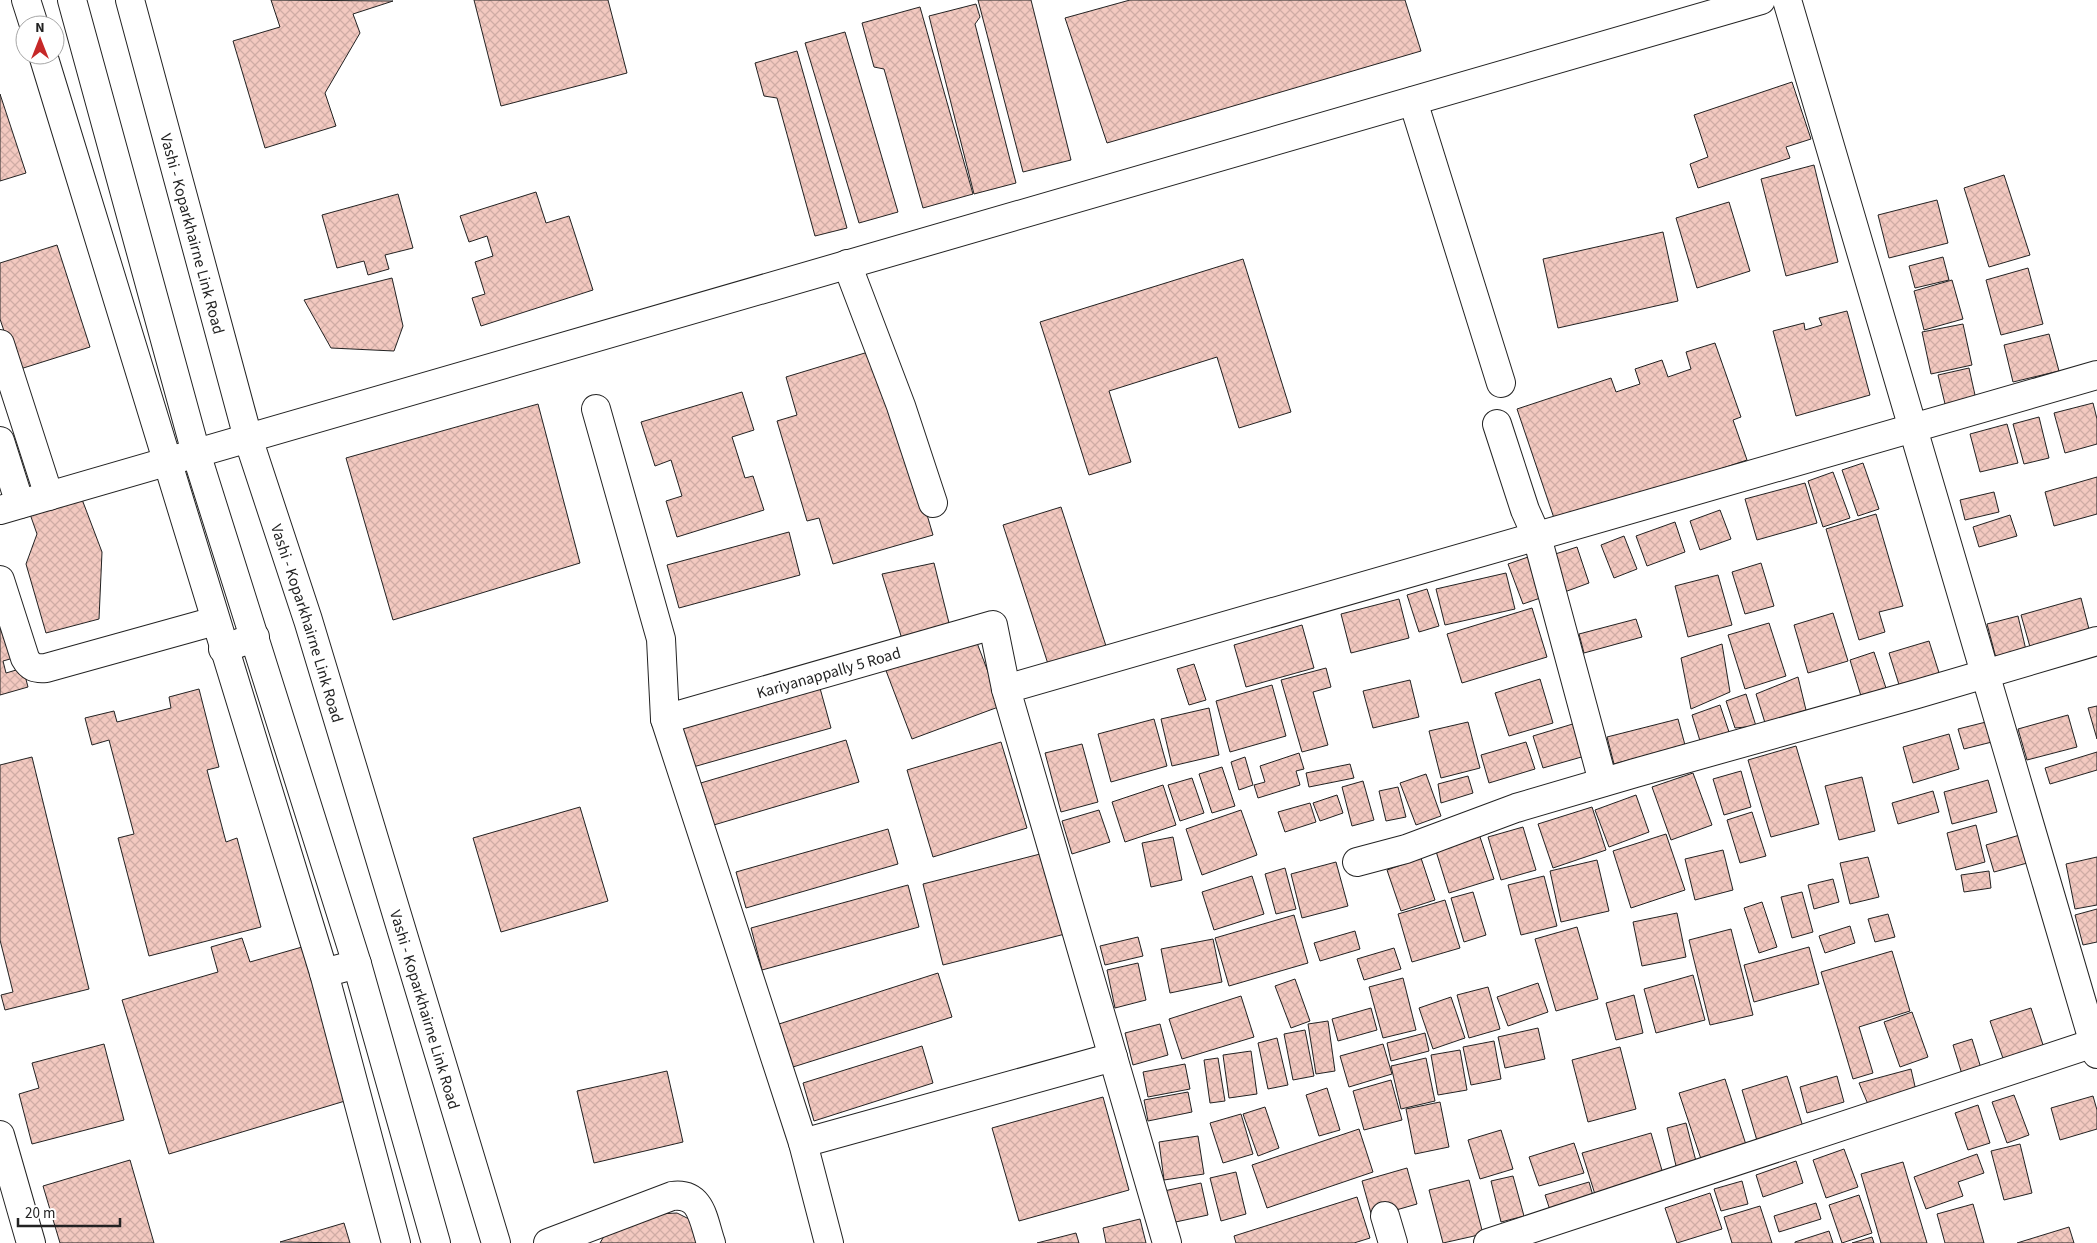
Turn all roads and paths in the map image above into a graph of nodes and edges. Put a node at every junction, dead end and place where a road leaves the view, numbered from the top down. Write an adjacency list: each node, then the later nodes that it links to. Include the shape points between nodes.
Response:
1 (26, 0): 6 (street)
2 (72, 0): 18 (street)
3 (130, 0): 16 (street, Vashi - Koparkhairne Link Road)
4 (1761, 0): 8 (street)
5 (1787, 0): 15 (street)
6 (31, 15)
7 (46, 65): 19 (street)
8 (1413, 101): 9 (street); 12 (street)
9 (847, 264): 16 (street); 21 (street)
10 (0, 344): 20 (street)
11 (2097, 375): 15 (street)
12 (1501, 383)
13 (596, 409): 31 (street, via 661,639)
14 (1497, 424): 23 (street)
15 (1913, 428): 23 (street); 29 (street)
16 (248, 438): 18 (street); 46 (street, Vashi - Koparkhairne Link Road, via 308,620)
17 (0, 442): 22 (street)
18 (196, 453): 19 (street); 26 (street)
19 (166, 462): 20 (street); 25 (street)
20 (49, 496): 22 (street)
21 (933, 503)
22 (10, 507)
23 (1537, 537): 30 (street); 32 (street)
24 (0, 580): 25 (street, via 25,658 36,669)
25 (215, 621): 28 (street)
26 (255, 637): 28 (street); 34 (street)
27 (2097, 641): 29 (street)
28 (224, 649): 35 (street)
29 (1985, 674): 32 (street); 36 (street)
30 (1006, 689): 31 (street, Kariyanappally 5 Road, via 993,625); 37 (street)
31 (665, 719): 39 (street)
32 (1603, 782): 33 (street, via 1516,808 1406,849)
33 (1357, 862)
34 (356, 964): 35 (street); 45 (street)
35 (324, 973): 44 (street)
36 (2096, 1046): 41 (street)
37 (1113, 1056): 39 (street); 49 (street)
38 (0, 1135): 43 (street)
39 (803, 1143): 48 (street)
40 (1385, 1216): 50 (street)
41 (1554, 1232): 51 (street)
42 (563, 1240): 47 (street, via 681,1195 696,1202)
43 (31, 1243)
44 (396, 1243)
45 (436, 1243)
46 (496, 1243)
47 (711, 1243)
48 (830, 1243)
49 (1167, 1243)
50 (1393, 1243)
51 (1488, 1243)

